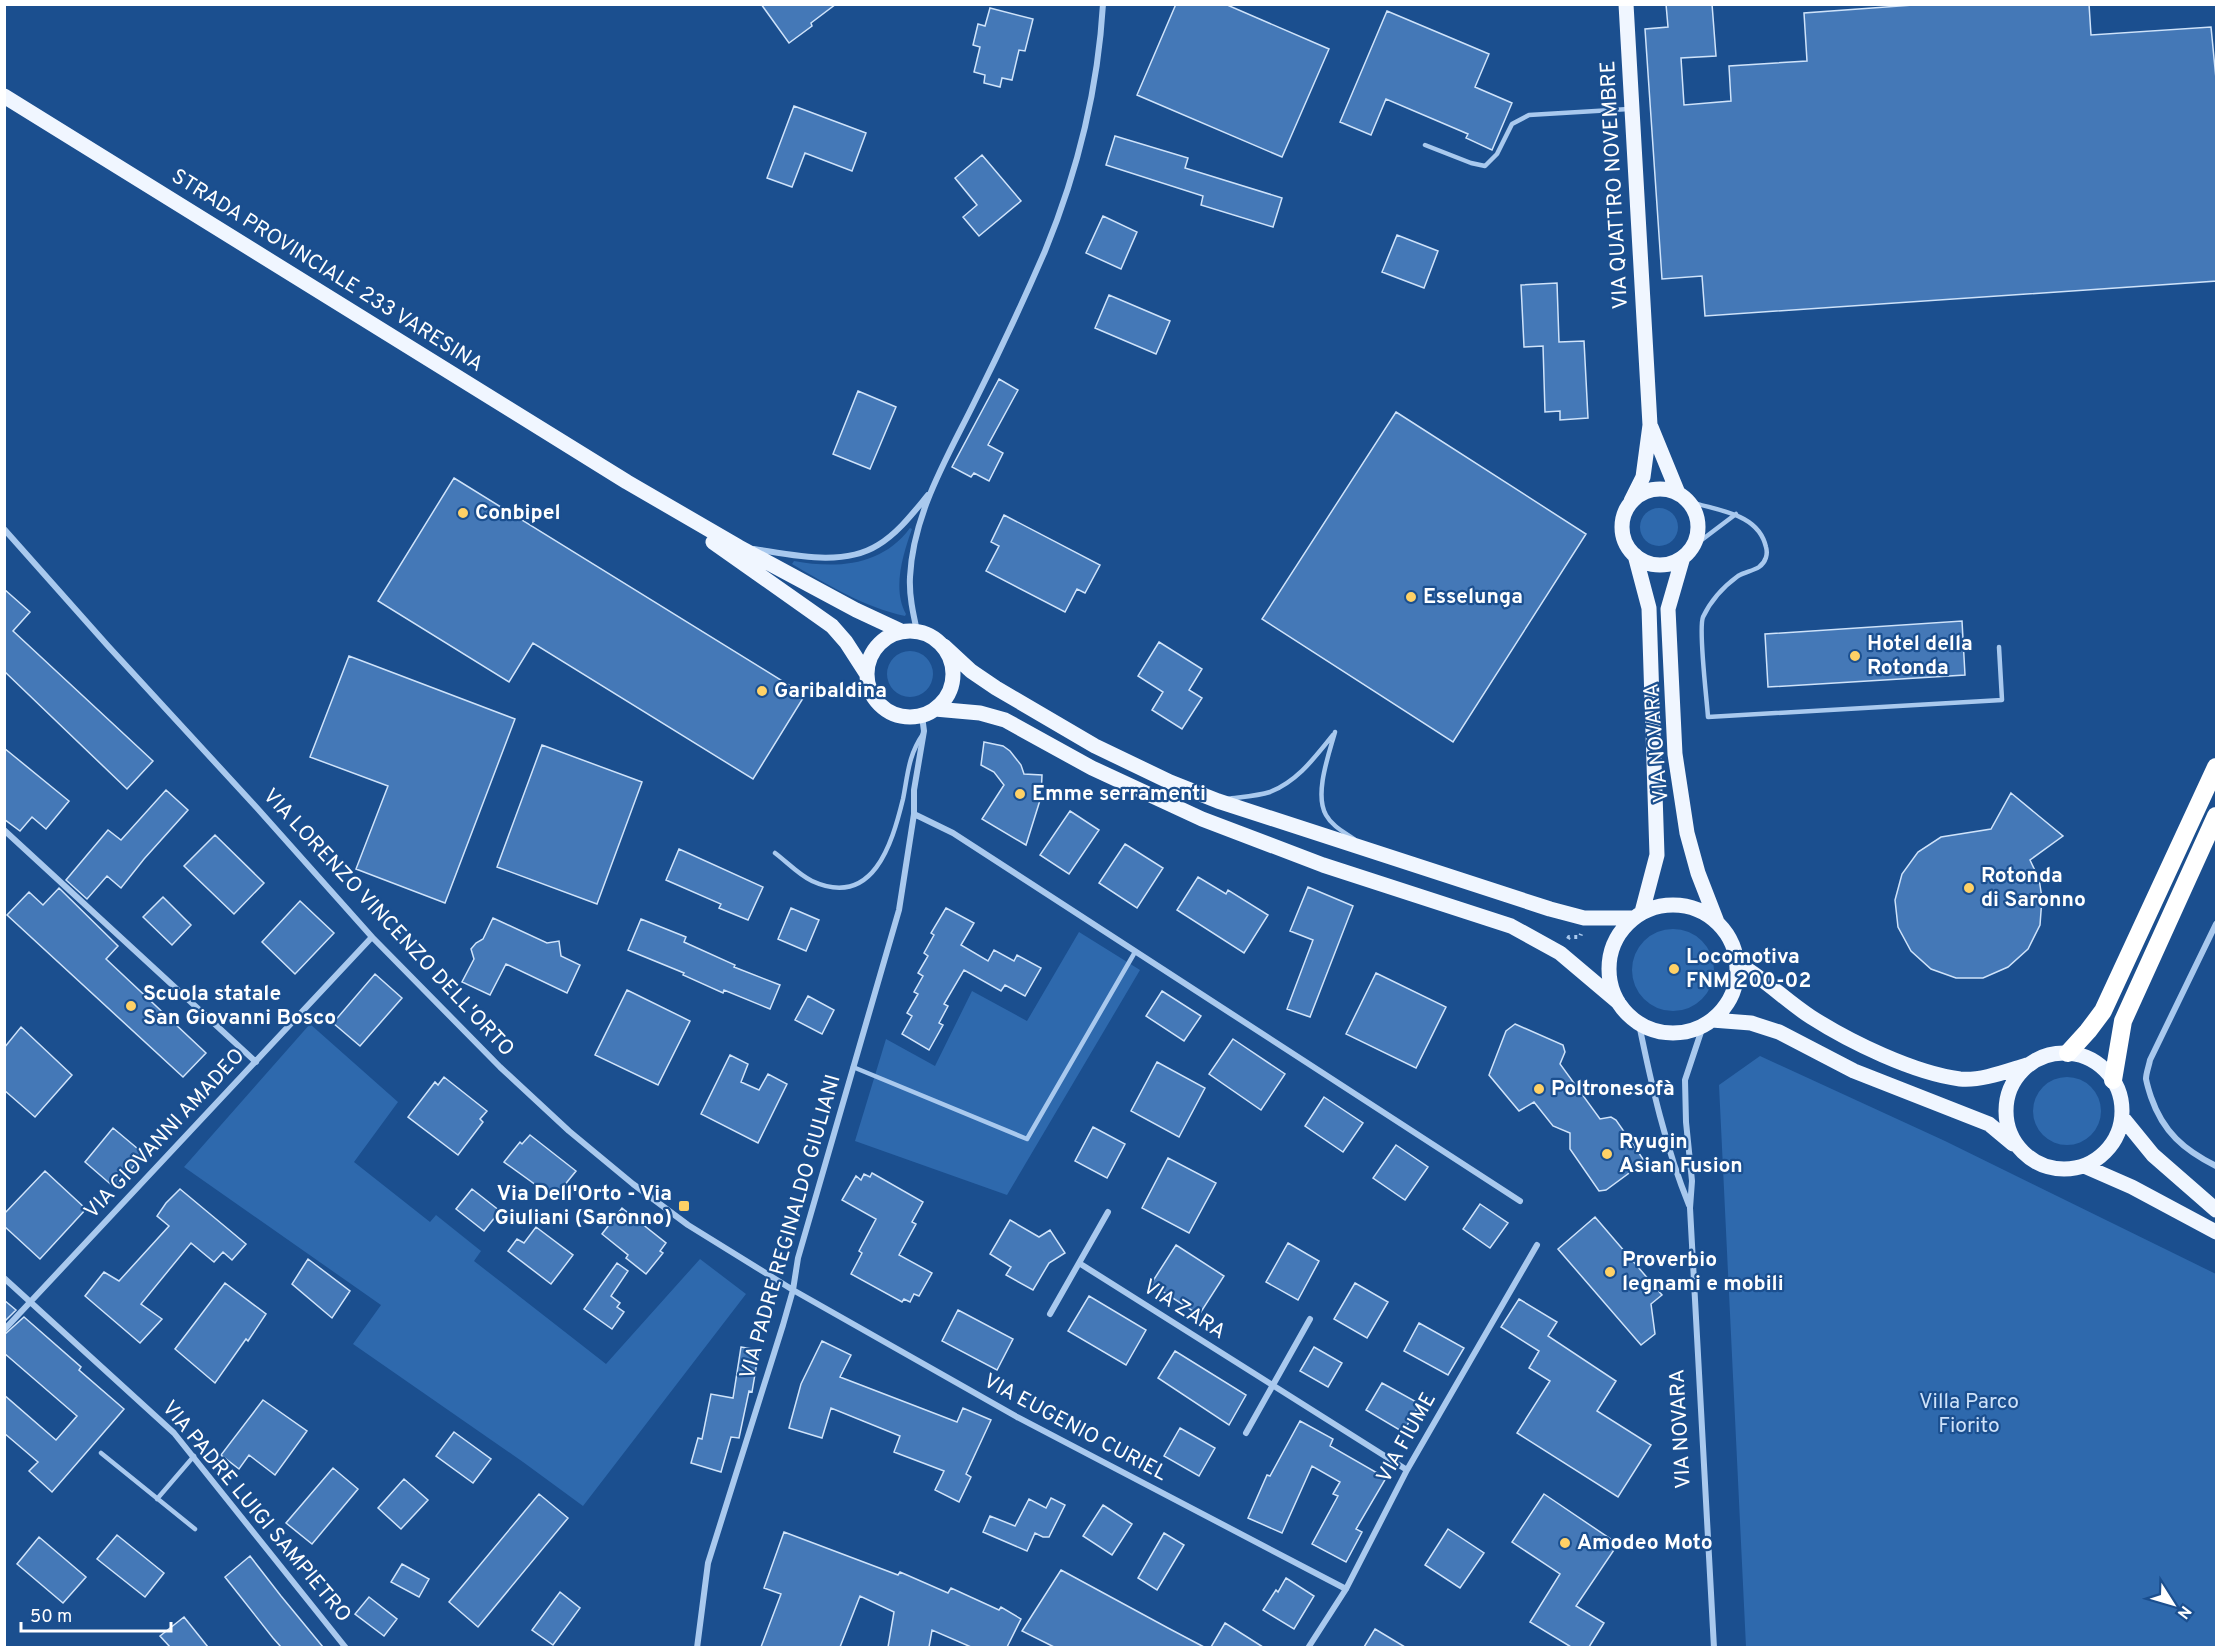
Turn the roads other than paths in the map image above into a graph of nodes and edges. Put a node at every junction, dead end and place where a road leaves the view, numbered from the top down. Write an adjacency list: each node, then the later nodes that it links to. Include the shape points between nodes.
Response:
1 (1103, 4): 9 (street, via 1094,84 1069,186 1044,252)
2 (1626, 4): 4 (main road, VIA QUATTRO NOVEMBRE)
3 (4, 96): 8 (main road, STRADA PROVINCIALE 233 VARESINA)
4 (1631, 109): 5 (lane, via 1529,115 1512,124 1497,154 1485,166); 6 (main road, VIA QUATTRO NOVEMBRE)
5 (1425, 145)
6 (1646, 364): 7 (main road, VIA NOVARA)
7 (1650, 425): 10 (main road, VIA NOVARA); 11 (main road, VIA NOVARA, via 1643,477)
8 (627, 482): 14 (main road, STRADA PROVINCIALE 233 VARESINA); 21 (main road, STRADA PROVINCIALE 233 VARESINA, via 831,626)
9 (930, 492): 14 (street, via 891,536 858,554 820,557); 18 (street, via 910,577)
10 (1683, 497): 11 (main road, via 1666,489 1653,489); 12 (lane); 15 (main road, VIA NOVARA, via 1695,512 1698,525)
11 (1631, 501): 16 (main road, VIA NOVARA, via 1622,525 1623,538)
12 (1736, 514): 15 (lane); 20 (lane, via 1758,530 1767,555 1761,566 1739,576 1714,597 1702,620 1708,717 2002,700)
13 (4, 529): 33 (street, VIA LORENZO VINCENZO DELL'ORTO)
14 (739, 547): 17 (main road, STRADA PROVINCIALE 233 VARESINA)
15 (1687, 553): 16 (main road, via 1661,565 1647,563); 31 (main road, VIA NOVARA, via 1668,609 1675,754 1687,833)
16 (1635, 555): 30 (main road, VIA NOVARA, via 1649,608 1657,855)
17 (901, 631): 18 (main road); 21 (main road, via 876,646)
18 (917, 631): 19 (main road)
19 (944, 646): 22 (main road, via 954,672 952,686); 24 (main road, via 996,688 1095,746)
20 (1999, 647)
21 (866, 673): 22 (main road, via 868,688 884,709 896,716)
22 (927, 719): 25 (street, VIA PADRE REGINALDO GIULIANI, via 914,790); 28 (lane, via 907,769 888,849 879,866 865,879 851,887 820,884); 36 (main road, via 980,713 1005,720 1092,768 1202,819 1323,865 1511,926 1560,953)
23 (2217, 767): 39 (highway, via 2112,994)
24 (1218, 801): 29 (main road); 29 (lane, via 1268,792 1287,783 1305,769 1335,732 1321,802 1337,828)
25 (914, 814): 34 (street, via 953,833); 42 (street, VIA PADRE REGINALDO GIULIANI, via 899,910)
26 (2217, 816): 43 (highway, via 2123,1021)
27 (4, 830): 40 (street)
28 (776, 853)
29 (1377, 853): 30 (main road, via 1584,918)
30 (1638, 915): 31 (main road, via 1661,906 1681,905 1700,910); 36 (main road, via 1618,935 1610,957 1610,980)
31 (1717, 922): 35 (main road, via 1734,948)
32 (2217, 924): 47 (street, via 2150,1060 2146,1079 2165,1128 2199,1157)
33 (372, 937): 40 (street, VIA GIOVANNI AMADEO); 56 (street, VIA LORENZO VINCENZO DELL'ORTO, via 569,1131 688,1225)
34 (1135, 952): 42 (lane, via 1027,1139); 48 (street)
35 (1737, 963): 37 (main road, via 1735,985 1726,1005); 41 (main road, via 1844,1037 1926,1071 1961,1079 1993,1076)
36 (1618, 1002): 38 (main road)
37 (1707, 1023): 38 (main road, via 1682,1033 1659,1032); 45 (main road, via 1751,1023 1779,1032 1854,1071 1989,1124); 49 (street, VIA NOVARA, via 1685,1080 1692,1173)
38 (1639, 1024): 49 (street, VIA NOVARA, via 1648,1071)
39 (2068, 1053): 41 (main road, via 2053,1053); 43 (main road, via 2101,1066)
40 (256, 1062): 57 (street, VIA GIOVANNI AMADEO)
41 (2028, 1065): 45 (main road, via 2007,1096 2009,1132)
42 (853, 1067): 56 (street, VIA PADRE REGINALDO GIULIANI, via 798,1258)
43 (2113, 1080): 44 (main road, via 2121,1097)
44 (2122, 1117): 46 (main road, via 2110,1147); 50 (main road, via 2153,1155)
45 (2018, 1148): 46 (main road, via 2048,1168)
46 (2084, 1166): 52 (main road)
47 (2217, 1166)
48 (1520, 1201)
49 (1690, 1208): 72 (street, VIA NOVARA)
50 (2217, 1210)
51 (1108, 1212): 54 (street)
52 (2217, 1232)
53 (1537, 1245): 65 (street, VIA FIUME)
54 (1079, 1263): 58 (street); 61 (street, VIA ZARA)
55 (4, 1278): 57 (street, VIA PADRE LUIGI SAMPIETRO)
56 (793, 1290): 68 (street, VIA EUGENIO CURIEL, via 1017,1417); 70 (street, VIA PADRE REGINALDO GIULIANI, via 708,1563)
57 (32, 1302): 60 (street, VIA GIOVANNI AMADEO); 64 (street, VIA PADRE LUIGI SAMPIETRO, via 151,1410)
58 (1050, 1314)
59 (1310, 1319): 61 (street)
60 (4, 1330)
61 (1272, 1385): 62 (street); 65 (street, VIA ZARA)
62 (1246, 1433)
63 (101, 1453): 66 (lane)
64 (194, 1456): 66 (lane); 69 (street, VIA PADRE LUIGI SAMPIETRO)
65 (1407, 1470): 68 (street, VIA FIUME)
66 (157, 1499): 67 (lane)
67 (195, 1529)
68 (1346, 1588): 71 (street, VIA FIUME)
69 (346, 1647)
70 (697, 1647)
71 (1308, 1647)
72 (1714, 1647)

